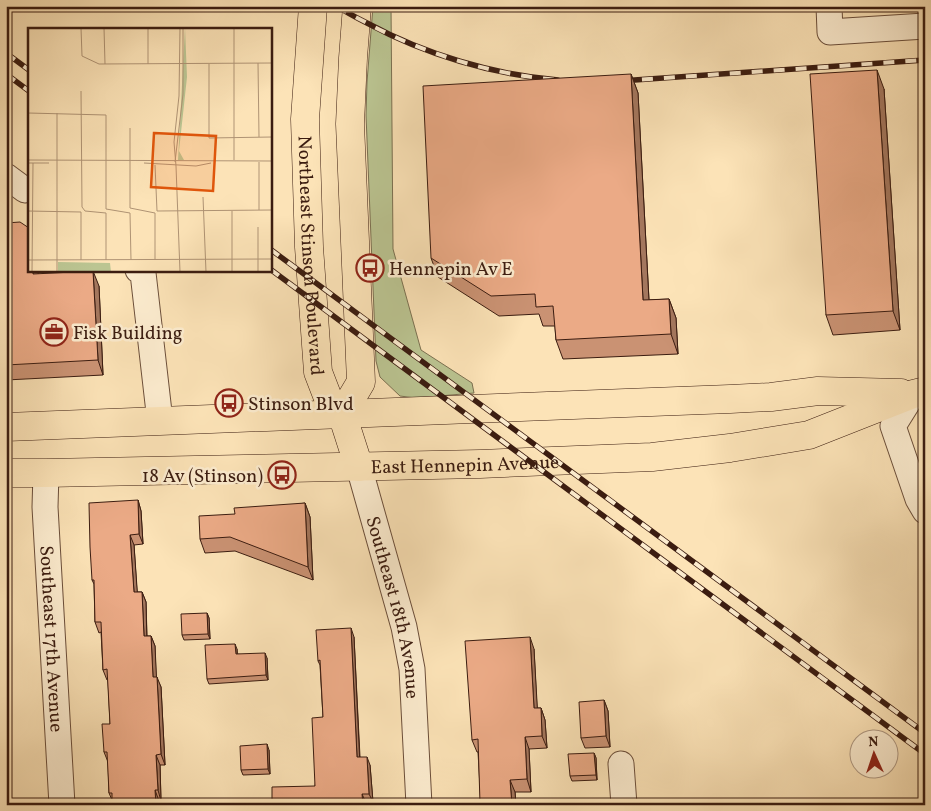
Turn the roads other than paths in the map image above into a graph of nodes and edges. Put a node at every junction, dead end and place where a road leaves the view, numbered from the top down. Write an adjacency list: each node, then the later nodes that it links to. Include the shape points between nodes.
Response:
1 (313, 6): 7 (main road, Northeast Stinson Boulevard, via 305,119 309,246 318,372 328,398)
2 (357, 6): 7 (main road, Northeast Stinson Boulevard, via 350,124 361,382)
3 (829, 6): 4 (street, via 830,32)
4 (925, 26)
5 (140, 271): 8 (street, via 143,273)
6 (919, 392): 7 (main road, via 818,391 771,397); 10 (main road, East Hennepin Avenue, via 810,435 730,448 652,457); 13 (street, via 893,426)
7 (342, 414): 8 (main road); 10 (main road, Southeast 18th Avenue)
8 (160, 421): 9 (main road)
9 (6, 427)
10 (359, 467): 12 (main road, East Hennepin Avenue); 16 (street, Southeast 18th Avenue, via 404,627 412,669)
11 (6, 473): 12 (main road, East Hennepin Avenue)
12 (46, 474): 15 (street, Southeast 17th Avenue, via 45,507)
13 (925, 511)
14 (621, 764): 17 (street)
15 (62, 805)
16 (419, 805)
17 (624, 805)

